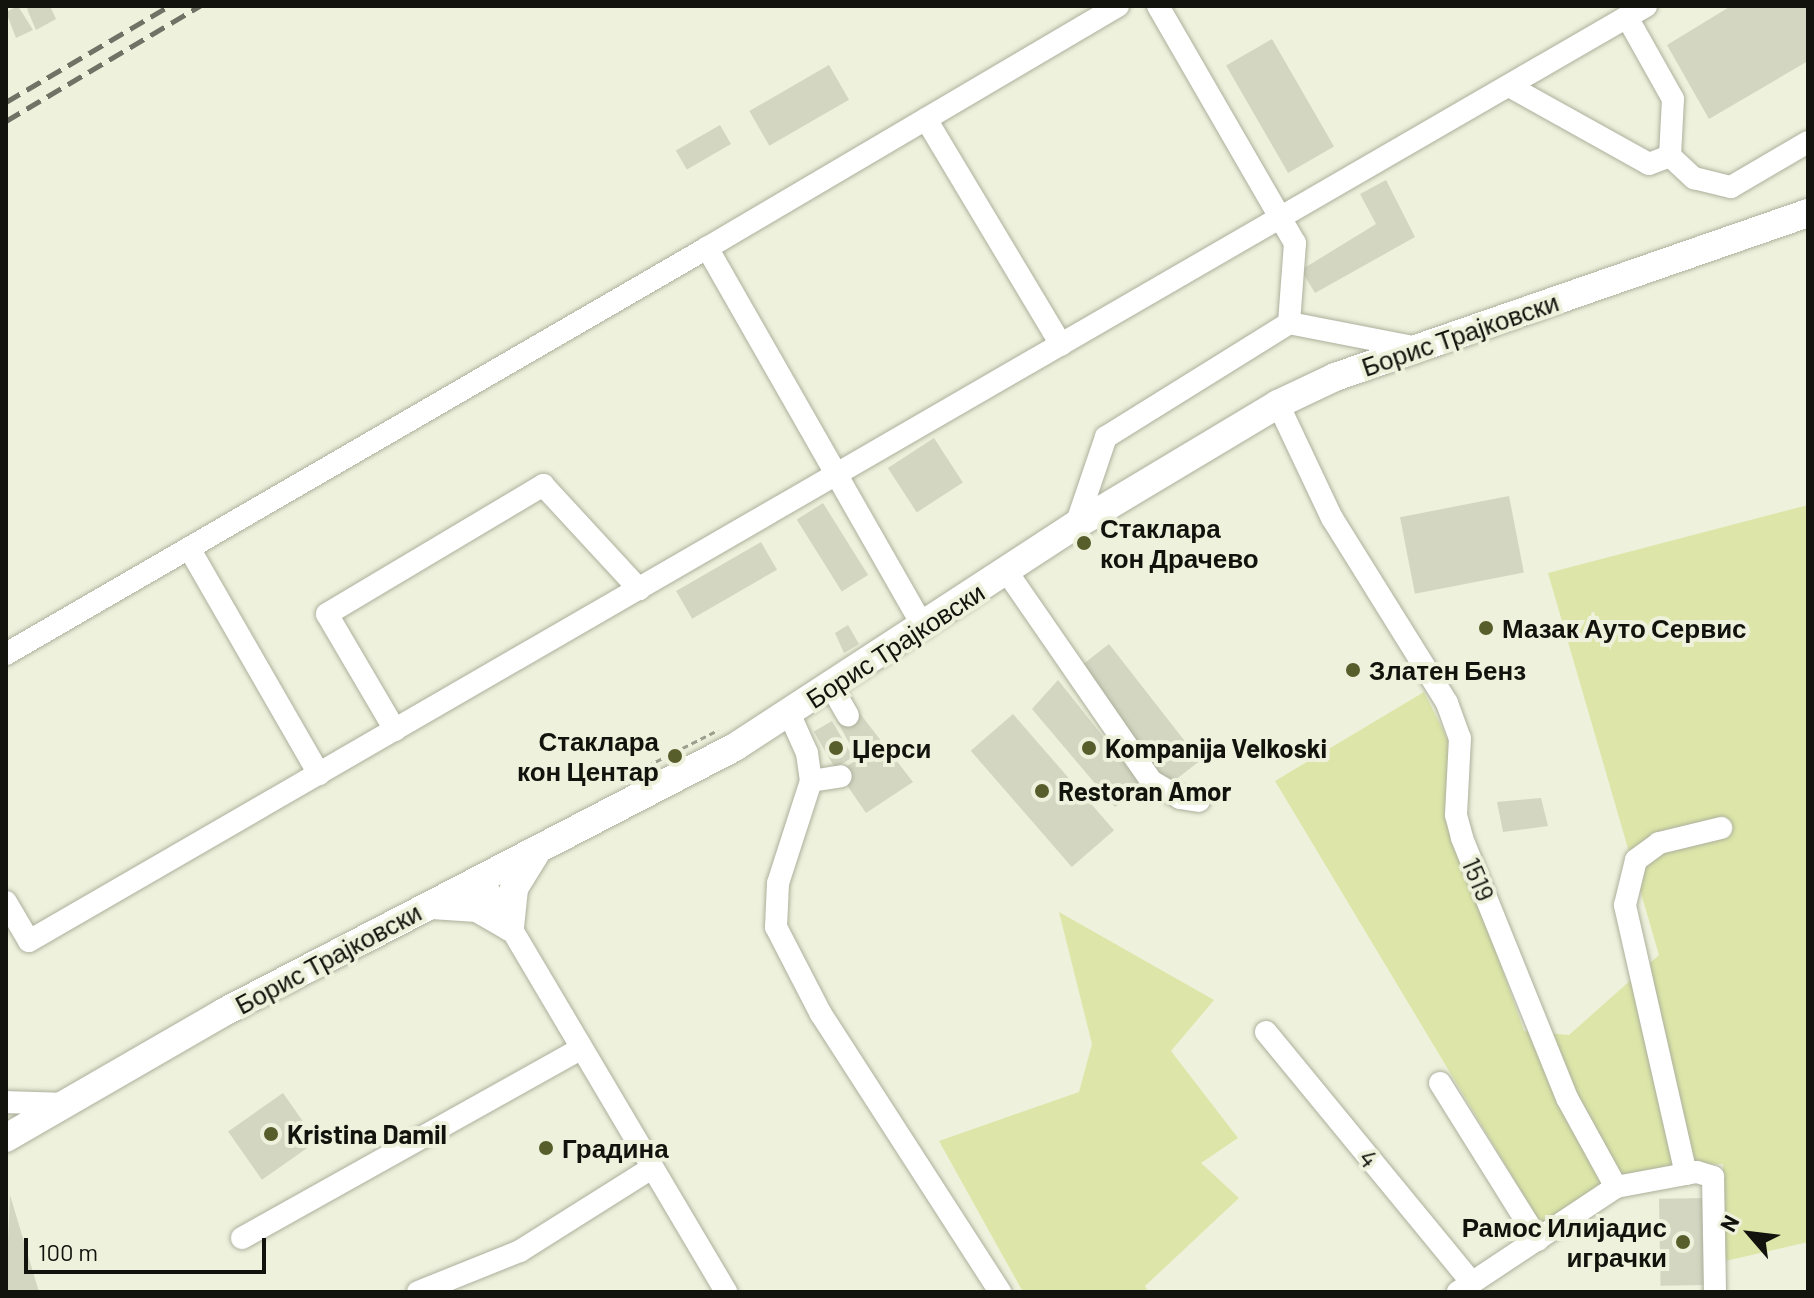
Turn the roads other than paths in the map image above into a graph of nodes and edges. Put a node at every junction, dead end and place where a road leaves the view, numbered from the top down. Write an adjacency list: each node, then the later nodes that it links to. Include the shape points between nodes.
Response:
1 (1118, 6): 5 (street)
2 (1158, 6): 9 (street)
3 (1636, 12): 4 (street); 7 (street, via 1673,99)
4 (1509, 86): 7 (street, via 1649,164); 9 (street)
5 (926, 119): 10 (street); 12 (street)
6 (1808, 142): 7 (street, via 1731,187 1694,178)
7 (1670, 156)
8 (1808, 213): 13 (main road, Борис Трајковски)
9 (1283, 218): 11 (street, via 1295,243); 12 (street)
10 (707, 248): 15 (street); 17 (street)
11 (1289, 323): 13 (street); 16 (street, via 1106,437)
12 (1061, 345): 15 (street)
13 (1424, 349): 14 (main road, Борис Трајковски, via 1335,377)
14 (1278, 404): 16 (main road, Борис Трајковски); 44 (street, 1519, via 1332,518 1447,703 1460,738 1456,815 1462,838 1567,1098)
15 (836, 475): 19 (street); 20 (street)
16 (1076, 525): 18 (main road, Борис Трајковски)
17 (189, 548): 21 (street); 26 (street)
18 (1007, 572): 20 (main road, Борис Трајковски); 29 (street, via 1151,781 1180,798)
19 (639, 589): 25 (street); 25 (street, via 543,485 327,614)
20 (924, 628): 22 (main road, Борис Трајковски)
21 (6, 654)
22 (831, 686): 23 (main road, Борис Трајковски); 24 (street)
23 (789, 713): 28 (street, via 807,753); 31 (main road, Борис Трајковски)
24 (848, 716)
25 (395, 730): 26 (street)
26 (319, 774): 33 (street, via 29,941)
27 (841, 776): 28 (street)
28 (811, 781): 50 (street, via 778,883 776,927 821,1014)
29 (1199, 801)
30 (1721, 828): 43 (street, via 1659,843 1636,860 1625,905)
31 (538, 850): 32 (main road, Борис Трајковски); 35 (main road, via 514,888)
32 (482, 879): 34 (main road, Борис Трајковски); 35 (street)
33 (6, 902)
34 (427, 906): 35 (main road, via 477,908); 40 (main road, Борис Трајковски, via 224,1012)
35 (510, 927): 37 (street)
36 (1266, 1032): 47 (street, 4)
37 (580, 1049): 42 (street); 45 (street)
38 (1440, 1083): 46 (street)
39 (6, 1102): 40 (street)
40 (65, 1104): 41 (main road, Борис Трајковски)
41 (6, 1138)
42 (652, 1168): 48 (street, via 520,1251); 49 (street)
43 (1686, 1174): 44 (street); 51 (street, via 1707,1173 1717,1185)
44 (1616, 1187): 46 (street)
45 (242, 1238)
46 (1538, 1240): 47 (street)
47 (1465, 1288)
48 (418, 1292)
49 (726, 1292)
50 (1000, 1292)
51 (1715, 1292)

